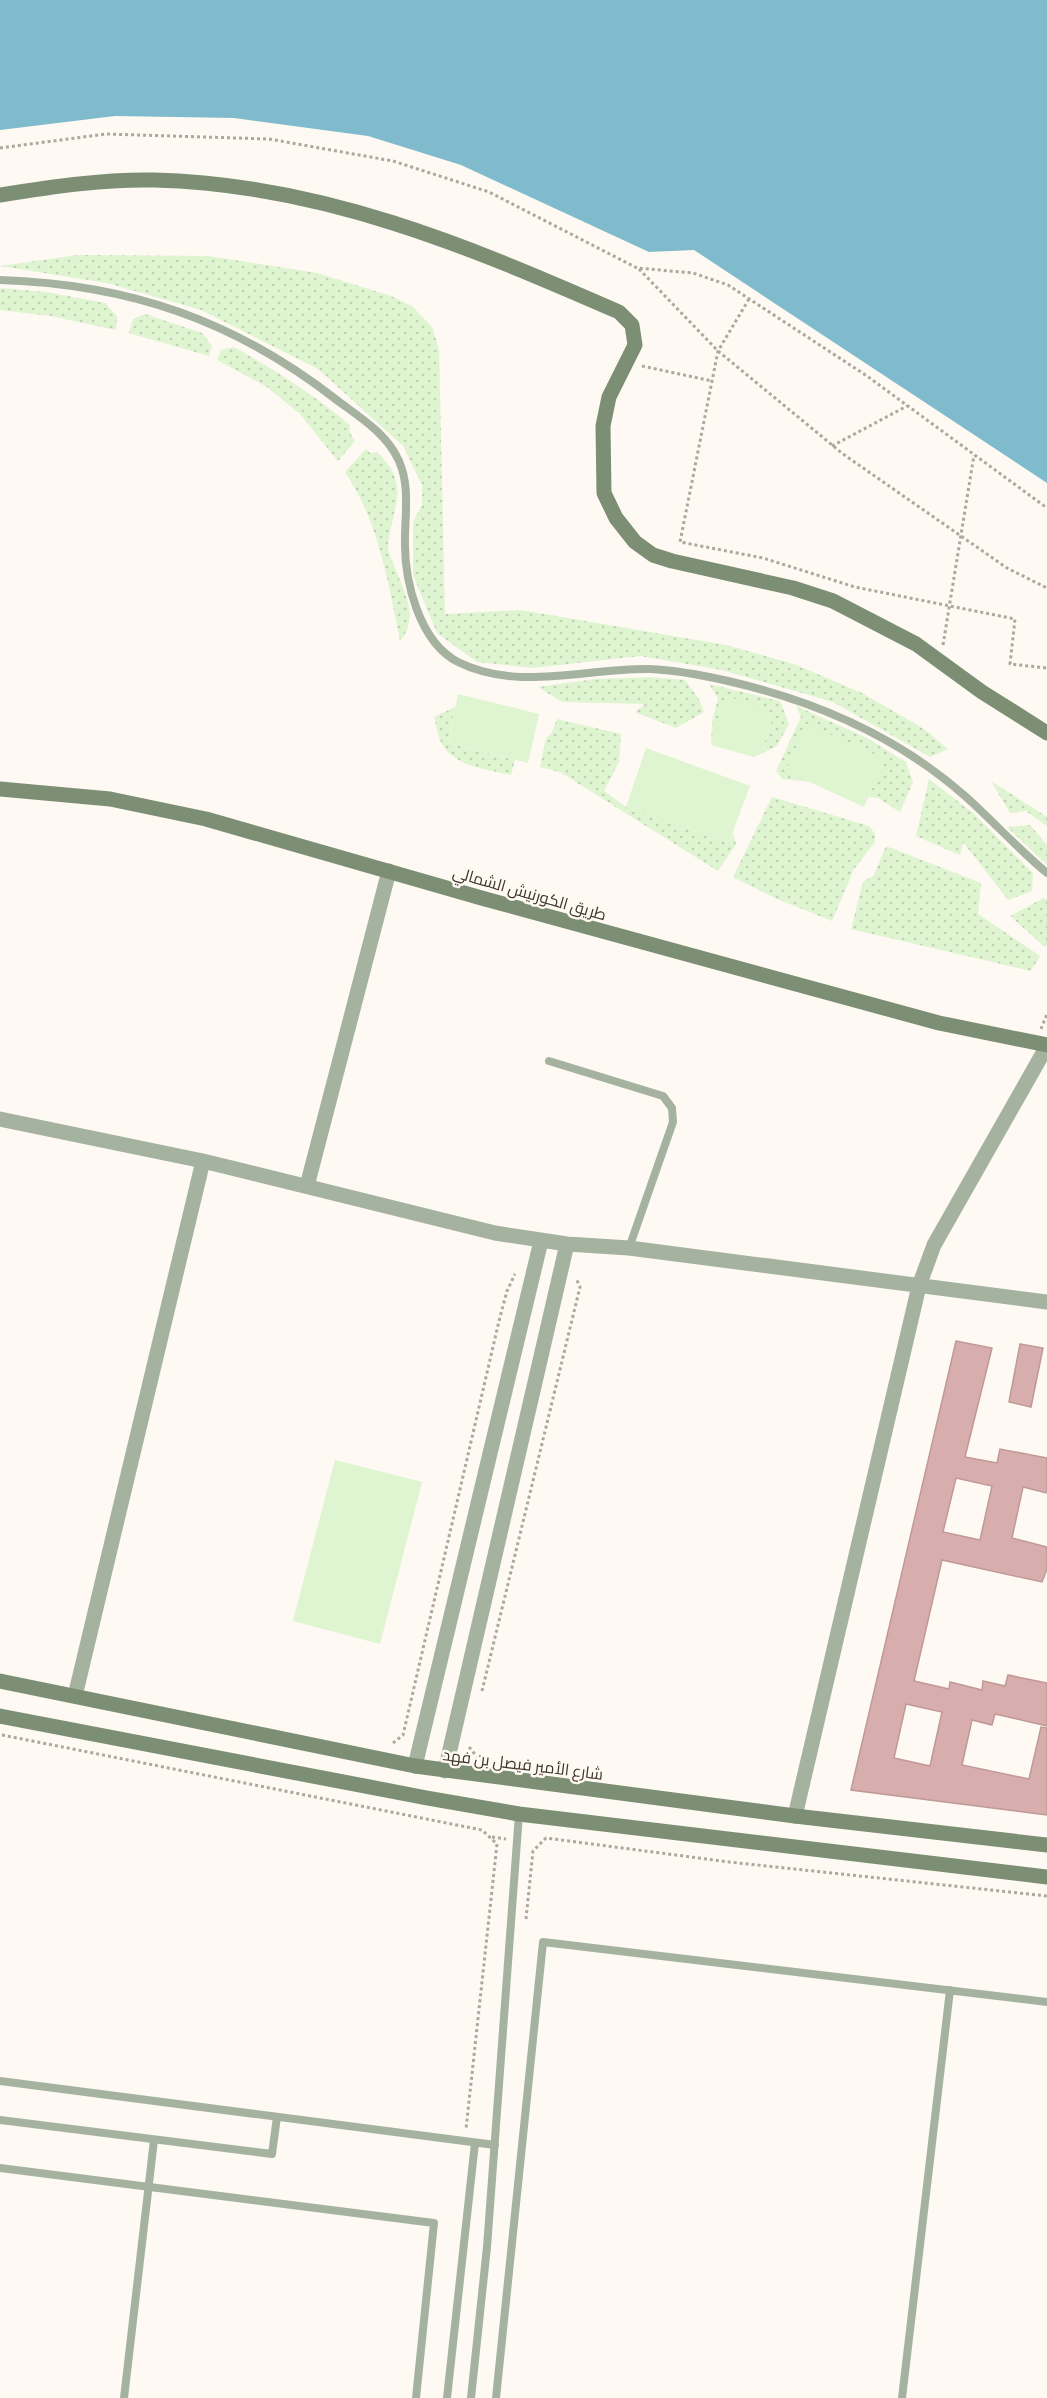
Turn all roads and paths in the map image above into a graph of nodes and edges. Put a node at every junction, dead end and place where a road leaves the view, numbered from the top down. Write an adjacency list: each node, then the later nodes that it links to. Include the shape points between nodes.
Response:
1 (0, 148): 3 (path, via 106,134 258,138 393,161 489,192)
2 (0, 195): 7 (main road, via 106,181 152,180 199,182 323,202 449,240 619,312 632,324 635,345)
3 (637, 268): 5 (path, via 693,273 728,285); 6 (path)
4 (0, 280): 21 (lane, via 38,281 101,291 219,326 300,371 378,431 397,456 405,477 406,570 416,607 429,636 456,661 492,673 529,678 648,669 691,673 796,699 904,749 964,795)
5 (750, 299): 6 (path); 9 (path)
6 (718, 351): 8 (path); 10 (path)
7 (626, 362): 8 (path); 16 (main road, via 609,397 603,426 603,474 604,493 616,518 635,542 653,555 672,561 833,601 916,644)
8 (712, 381): 15 (path, via 680,542 763,558 855,586)
9 (907, 406): 10 (path); 11 (path)
10 (832, 446): 13 (path)
11 (974, 455): 12 (path); 13 (path)
12 (1047, 508)
13 (961, 536): 14 (path, via 1007,568); 15 (path)
14 (1047, 588)
15 (949, 604): 16 (path); 17 (path, via 1015,620 1010,664)
16 (940, 662): 18 (main road)
17 (1047, 668)
18 (1047, 733)
19 (0, 789): 20 (main road, طريق الكورنيش الشمالي, via 110,799 169,811)
20 (389, 871): 22 (main road, طريق الكورنيش الشمالي, via 928,1020); 26 (street)
21 (1047, 873)
22 (1047, 1046): 32 (street, via 934,1245)
23 (549, 1061): 29 (lane, via 663,1096 672,1108 673,1122)
24 (0, 1119): 25 (street)
25 (203, 1161): 26 (street); 35 (street)
26 (307, 1186): 27 (street)
27 (541, 1241): 28 (street); 44 (street)
28 (567, 1244): 29 (street); 45 (street)
29 (629, 1248): 32 (street)
30 (516, 1272): 39 (path, via 499,1321 403,1735 396,1743)
31 (574, 1274): 36 (path, via 580,1287)
32 (919, 1286): 33 (street); 47 (street)
33 (1047, 1302)
34 (0, 1681): 35 (main road, شارع الأمير فيصل بن فهد)
35 (75, 1696): 44 (main road, شارع الأمير فيصل بن فهد)
36 (480, 1701)
37 (0, 1716): 46 (main road)
38 (0, 1734): 58 (path, via 488,1834 497,1844)
39 (384, 1744)
40 (469, 1747): 42 (path)
41 (467, 1752): 42 (path)
42 (473, 1753): 43 (path)
43 (483, 1762)
44 (415, 1767): 45 (main road, شارع الأمير فيصل بن فهد)
45 (445, 1771): 47 (main road, شارع الأمير فيصل بن فهد)
46 (519, 1814): 49 (main road); 60 (lane)
47 (795, 1816): 48 (main road, شارع الأمير فيصل بن فهد)
48 (1047, 1845)
49 (1047, 1877)
50 (1047, 1896): 51 (path, via 546,1838 533,1851)
51 (525, 1922)
52 (950, 1990): 53 (lane); 67 (lane, via 543,1942); 68 (lane)
53 (1047, 2002)
54 (0, 2081): 55 (lane)
55 (277, 2117): 57 (lane, via 272,2154); 58 (lane)
56 (0, 2120): 57 (lane)
57 (154, 2139): 62 (lane)
58 (465, 2142): 59 (lane)
59 (475, 2143): 60 (lane); 65 (lane)
60 (495, 2145): 66 (lane)
61 (0, 2168): 62 (lane)
62 (149, 2187): 63 (lane); 64 (lane, via 434,2223)
63 (123, 2398)
64 (416, 2398)
65 (447, 2398)
66 (471, 2398)
67 (496, 2398)
68 (902, 2398)

